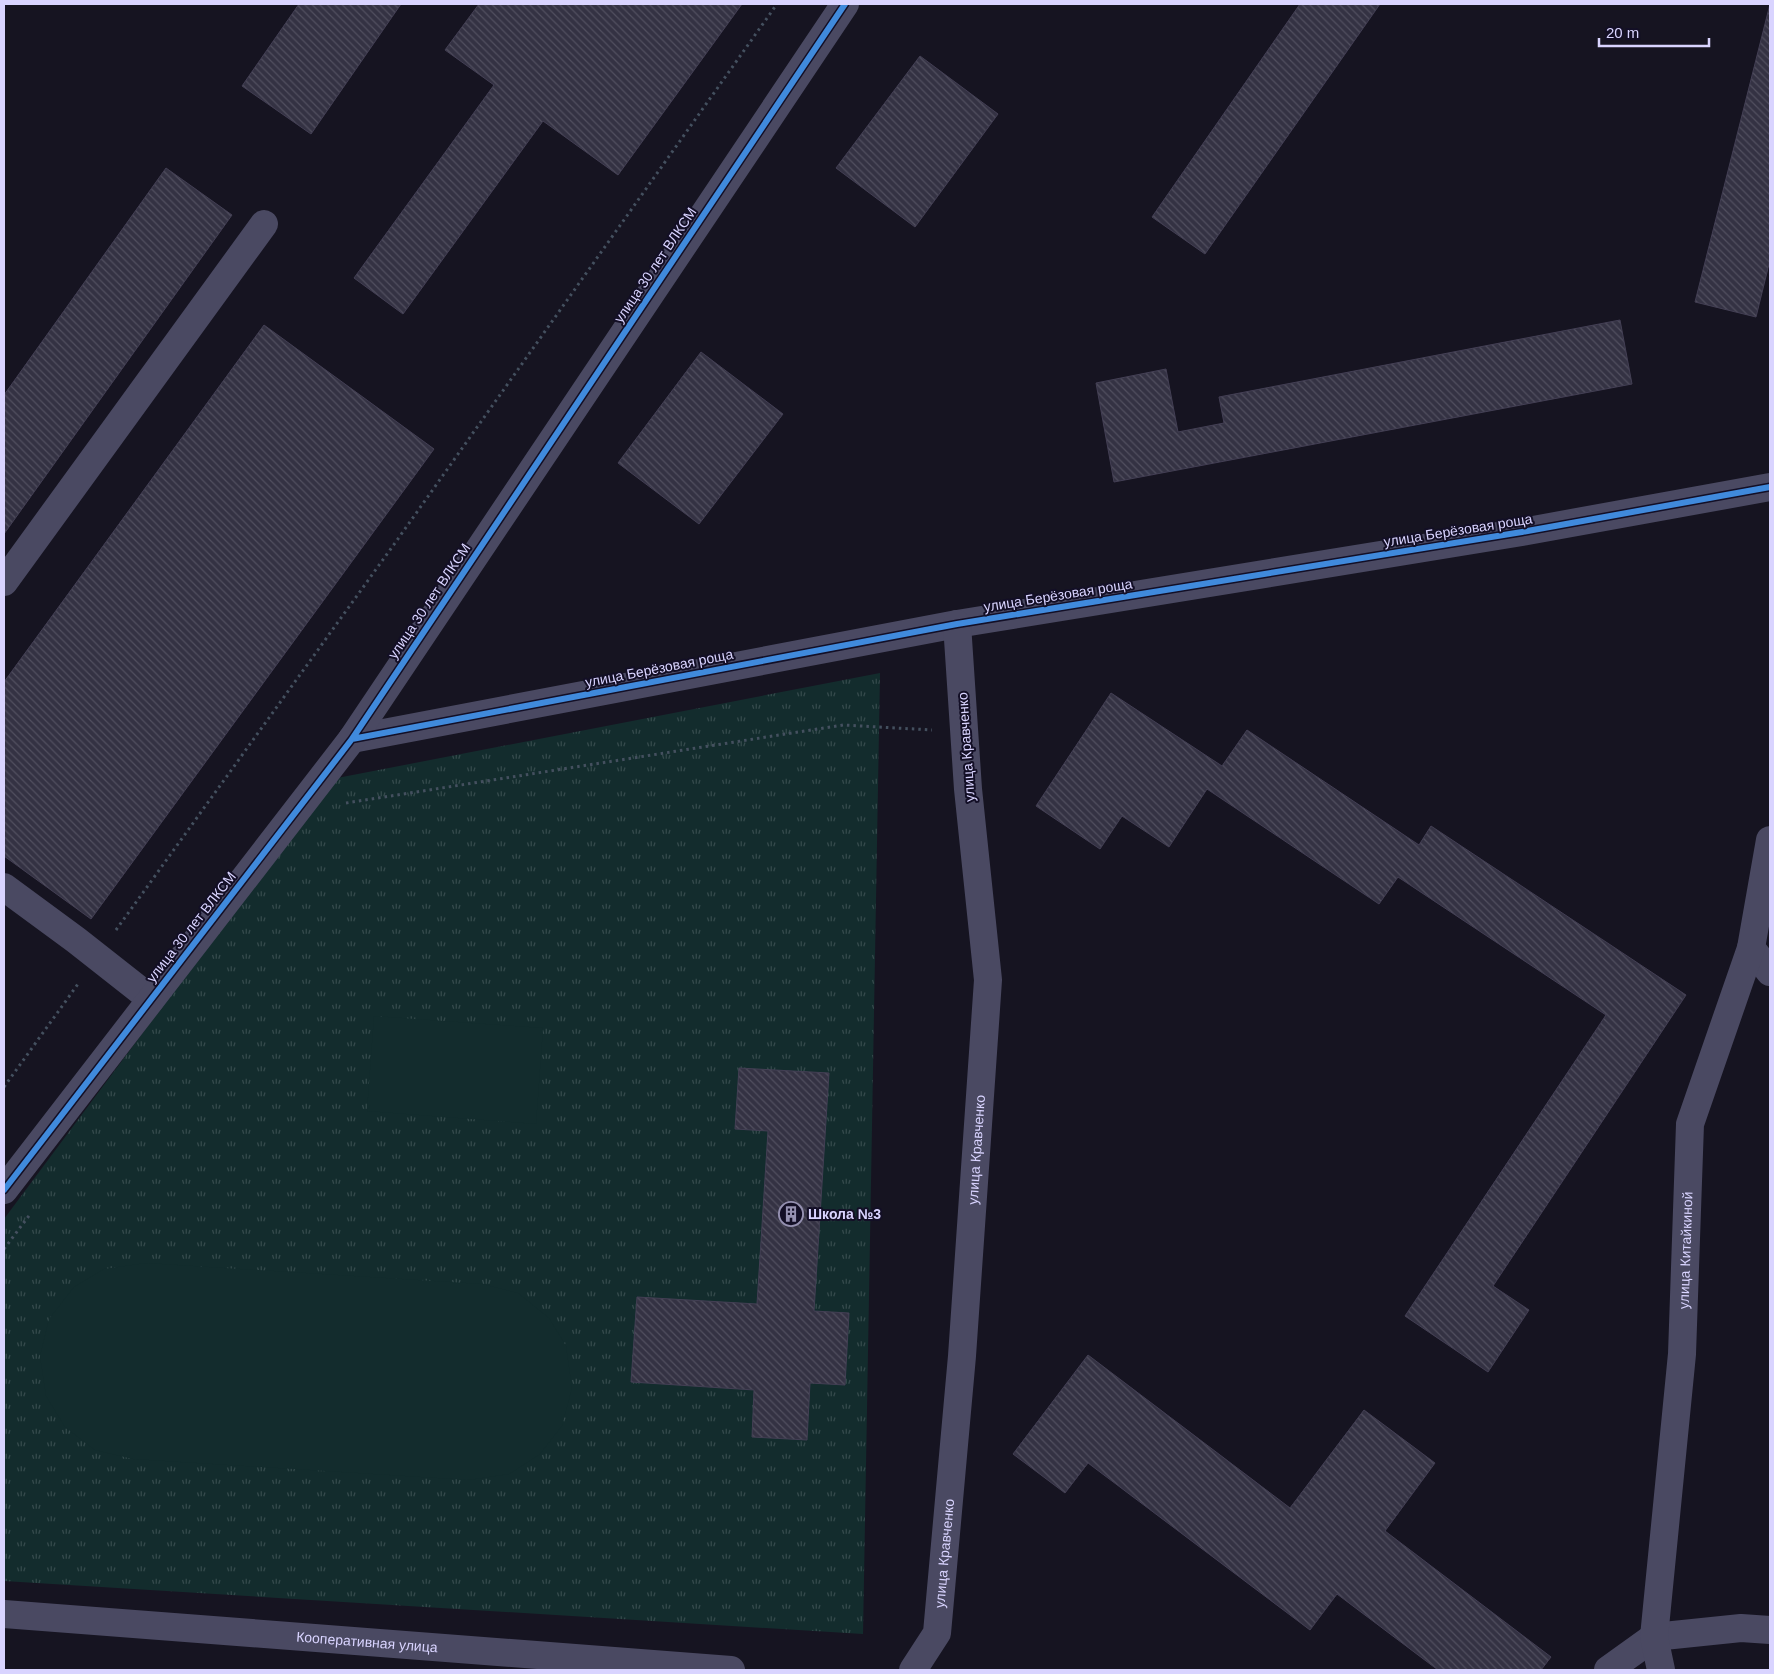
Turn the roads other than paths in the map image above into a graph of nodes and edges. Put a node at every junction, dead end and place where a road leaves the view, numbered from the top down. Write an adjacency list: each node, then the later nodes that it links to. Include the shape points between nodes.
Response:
1 (845, 4): 6 (street, улица 30 лет ВЛКСМ)
2 (264, 224): 4 (street)
3 (1769, 487): 5 (street, улица Берёзовая роща, via 1522,532)
4 (4, 582)
5 (957, 624): 6 (street, улица Берёзовая роща); 17 (street, улица Кравченко, via 968,789 988,980 962,1356 937,1633)
6 (352, 739): 11 (street, улица 30 лет ВЛКСМ)
7 (1770, 840): 9 (street, улица Китайкиной)
8 (4, 887): 11 (street)
9 (1751, 948): 10 (street); 15 (street, улица Китайкиной, via 1690,1124 1682,1354)
10 (1770, 972)
11 (151, 999): 12 (street, улица 30 лет ВЛКСМ)
12 (4, 1190)
13 (4, 1614): 16 (street, Кооперативная улица)
14 (1770, 1630): 15 (street, via 1740,1628)
15 (1654, 1637): 18 (street); 19 (street, улица Китайкиной)
16 (730, 1670)
17 (913, 1670)
18 (1608, 1670)
19 (1661, 1670)

